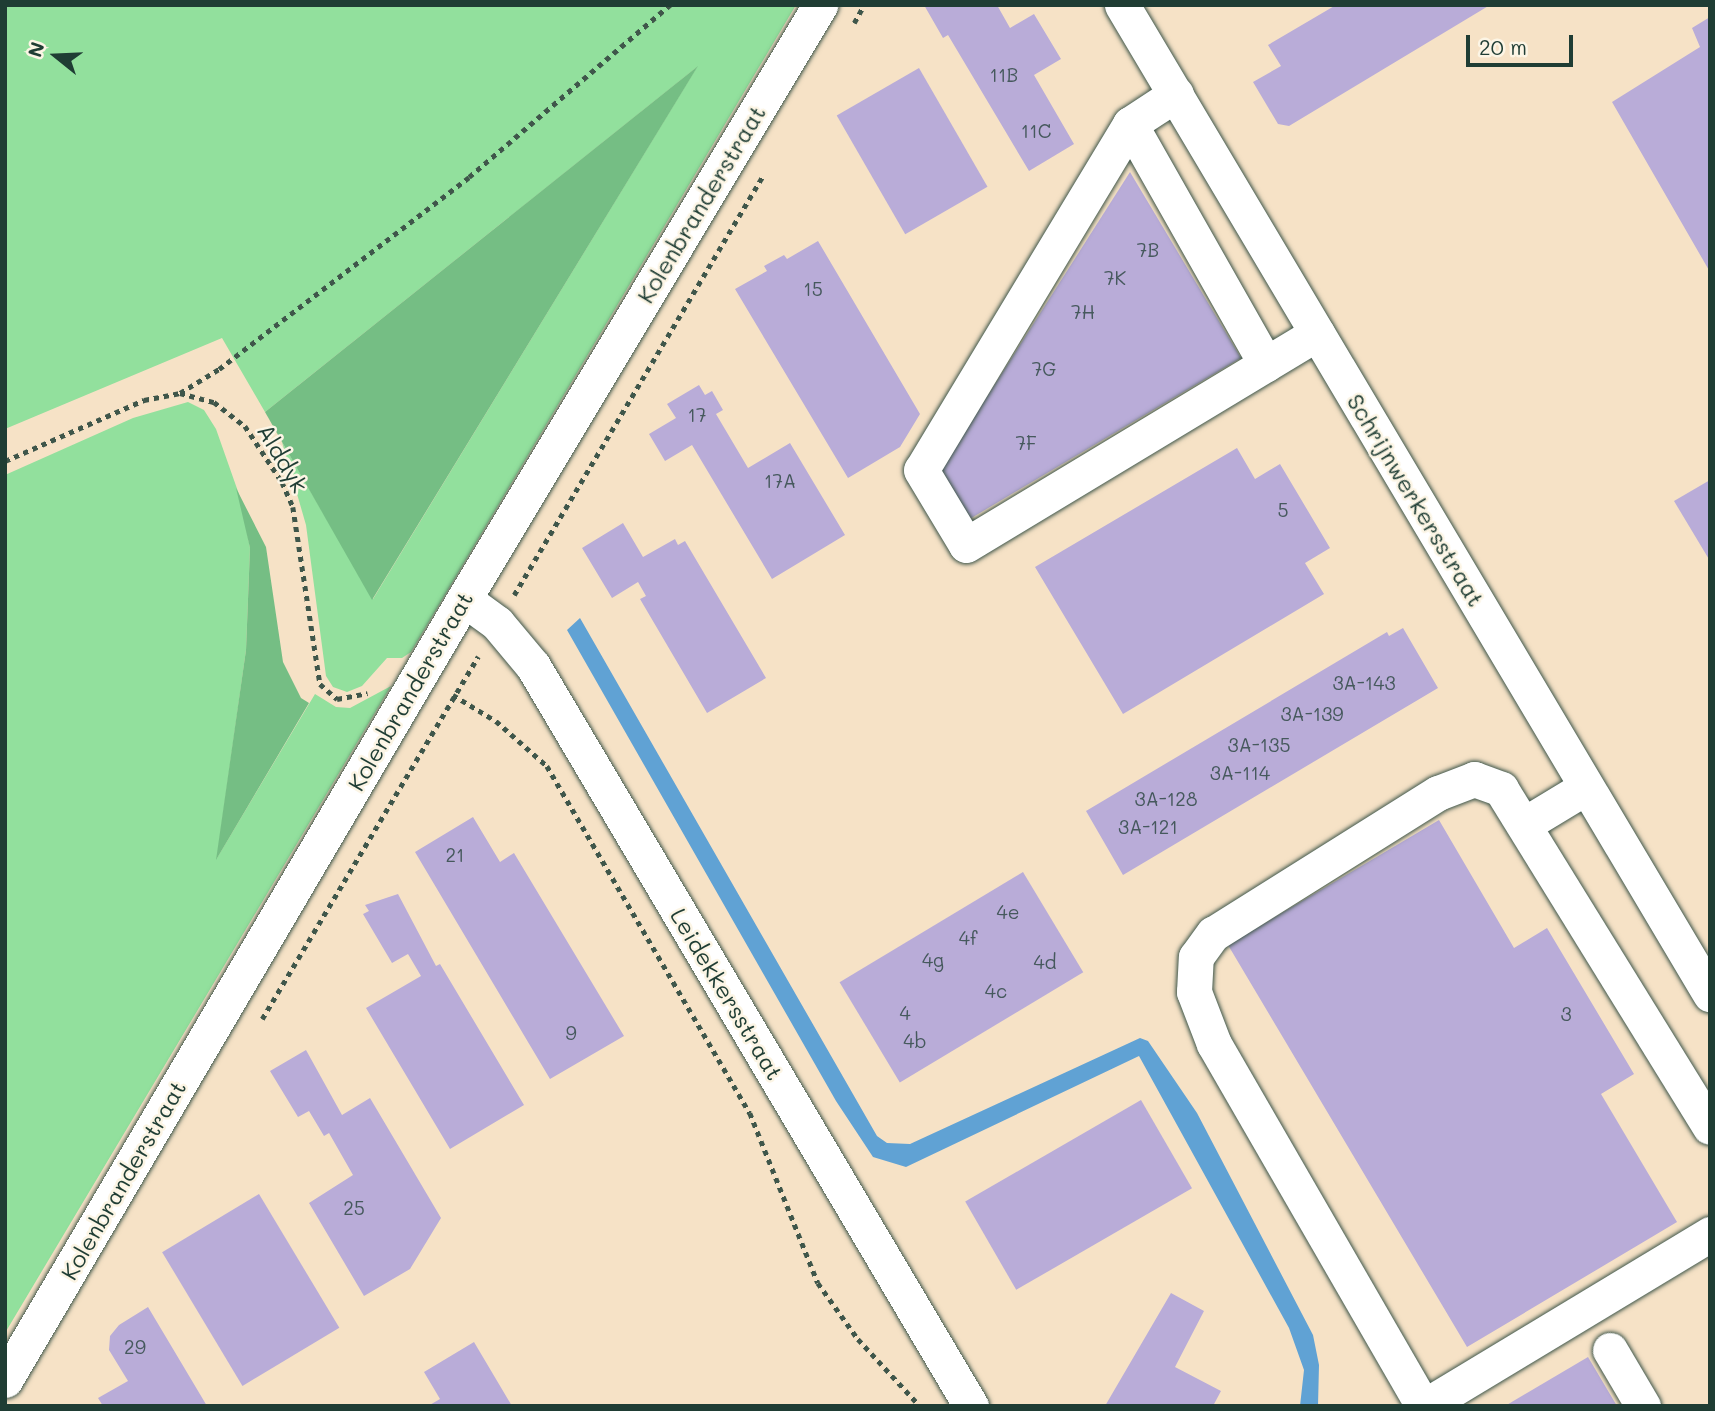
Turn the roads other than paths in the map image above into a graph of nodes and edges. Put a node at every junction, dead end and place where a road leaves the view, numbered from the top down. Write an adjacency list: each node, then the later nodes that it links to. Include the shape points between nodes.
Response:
1 (820, 5): 7 (street, Kolenbranderstraat)
2 (1122, 5): 3 (street, Schrijnwerkersstraat)
3 (1175, 94): 4 (street); 5 (street, Schrijnwerkersstraat)
4 (1130, 124): 6 (street); 6 (street, via 921,470 966,545)
5 (1317, 333): 6 (street); 8 (street, Schrijnwerkersstraat)
6 (1266, 364)
7 (464, 599): 14 (street, Kolenbranderstraat); 17 (street, Leidekkersstraat, via 497,623 533,666)
8 (1586, 787): 9 (street); 10 (street, Schrijnwerkersstraat)
9 (1525, 824): 11 (street); 18 (street, via 1501,789 1474,779 1438,793 1213,934 1196,957 1194,992 1214,1044)
10 (1710, 994)
11 (1710, 1127)
12 (1710, 1234): 18 (street)
13 (1610, 1350): 19 (street)
14 (5, 1380)
15 (5, 1396): 16 (street)
16 (11, 1406)
17 (971, 1406)
18 (1424, 1406)
19 (1643, 1406)

